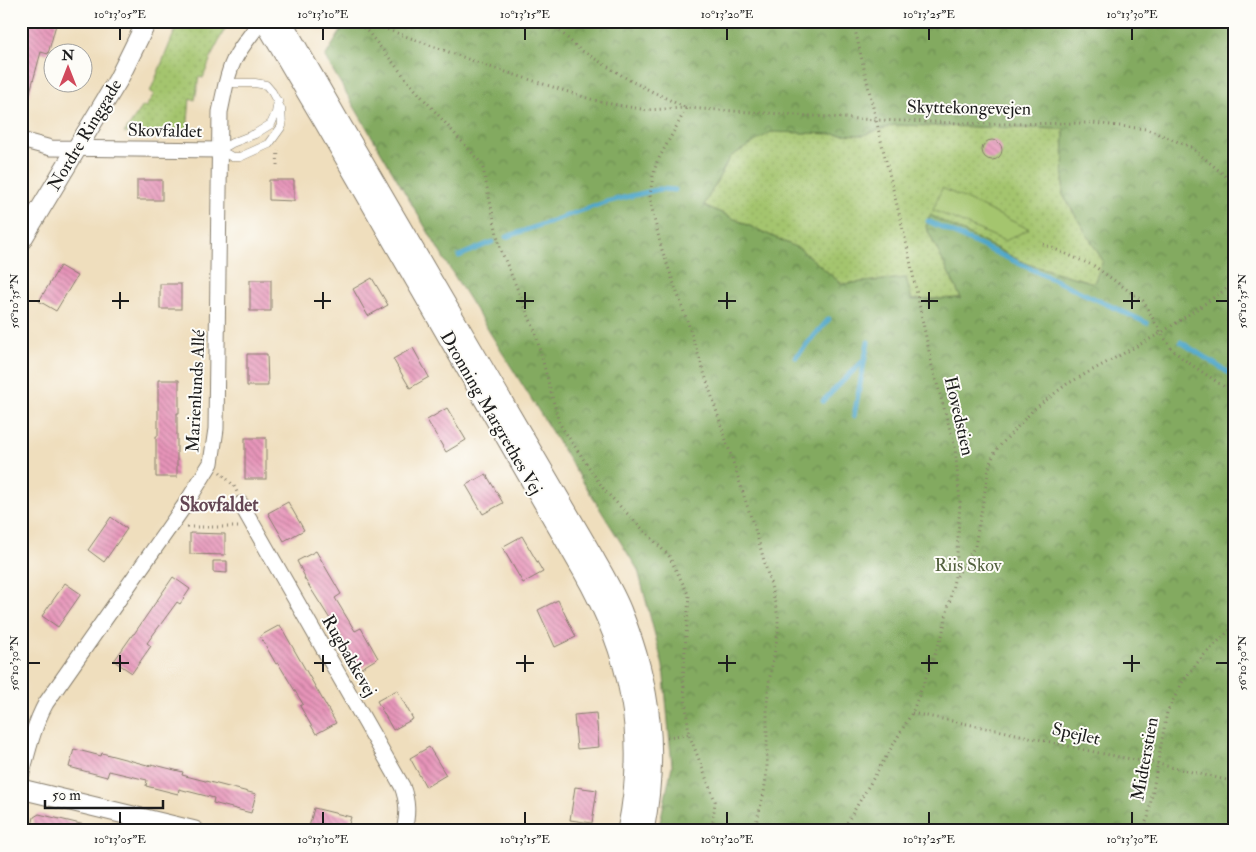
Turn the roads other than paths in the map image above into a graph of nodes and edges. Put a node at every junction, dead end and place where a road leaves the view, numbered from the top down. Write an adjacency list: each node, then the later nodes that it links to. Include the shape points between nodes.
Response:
1 (263, 21): 4 (street, Marienlunds Allé, via 234,59); 15 (street, Dronning Margrethes Vej, via 326,124 608,620 626,677 635,741 633,794)
2 (282, 21): 16 (street, Dronning Margrethes Vej, via 623,612 634,642 649,705 652,766)
3 (146, 23): 7 (street, Nordre Ringgade, via 118,80)
4 (226, 83): 5 (lane, via 266,85); 8 (street, Marienlunds Allé, via 220,112)
5 (278, 101): 8 (lane, via 271,124); 8 (lane, via 282,126 269,144 240,157 232,157)
6 (21, 140): 7 (street, Skovfaldet, via 51,148)
7 (76, 149): 8 (street, Skovfaldet); 9 (street, Nordre Ringgade)
8 (220, 150): 11 (street, Marienlunds Allé, via 216,429 211,463 46,703 37,719)
9 (21, 241)
10 (240, 504): 14 (street, Rugbakkevej, via 402,786 407,799)
11 (21, 777)
12 (21, 789): 13 (street)
13 (195, 831)
14 (404, 831)
15 (626, 831)
16 (644, 831)

